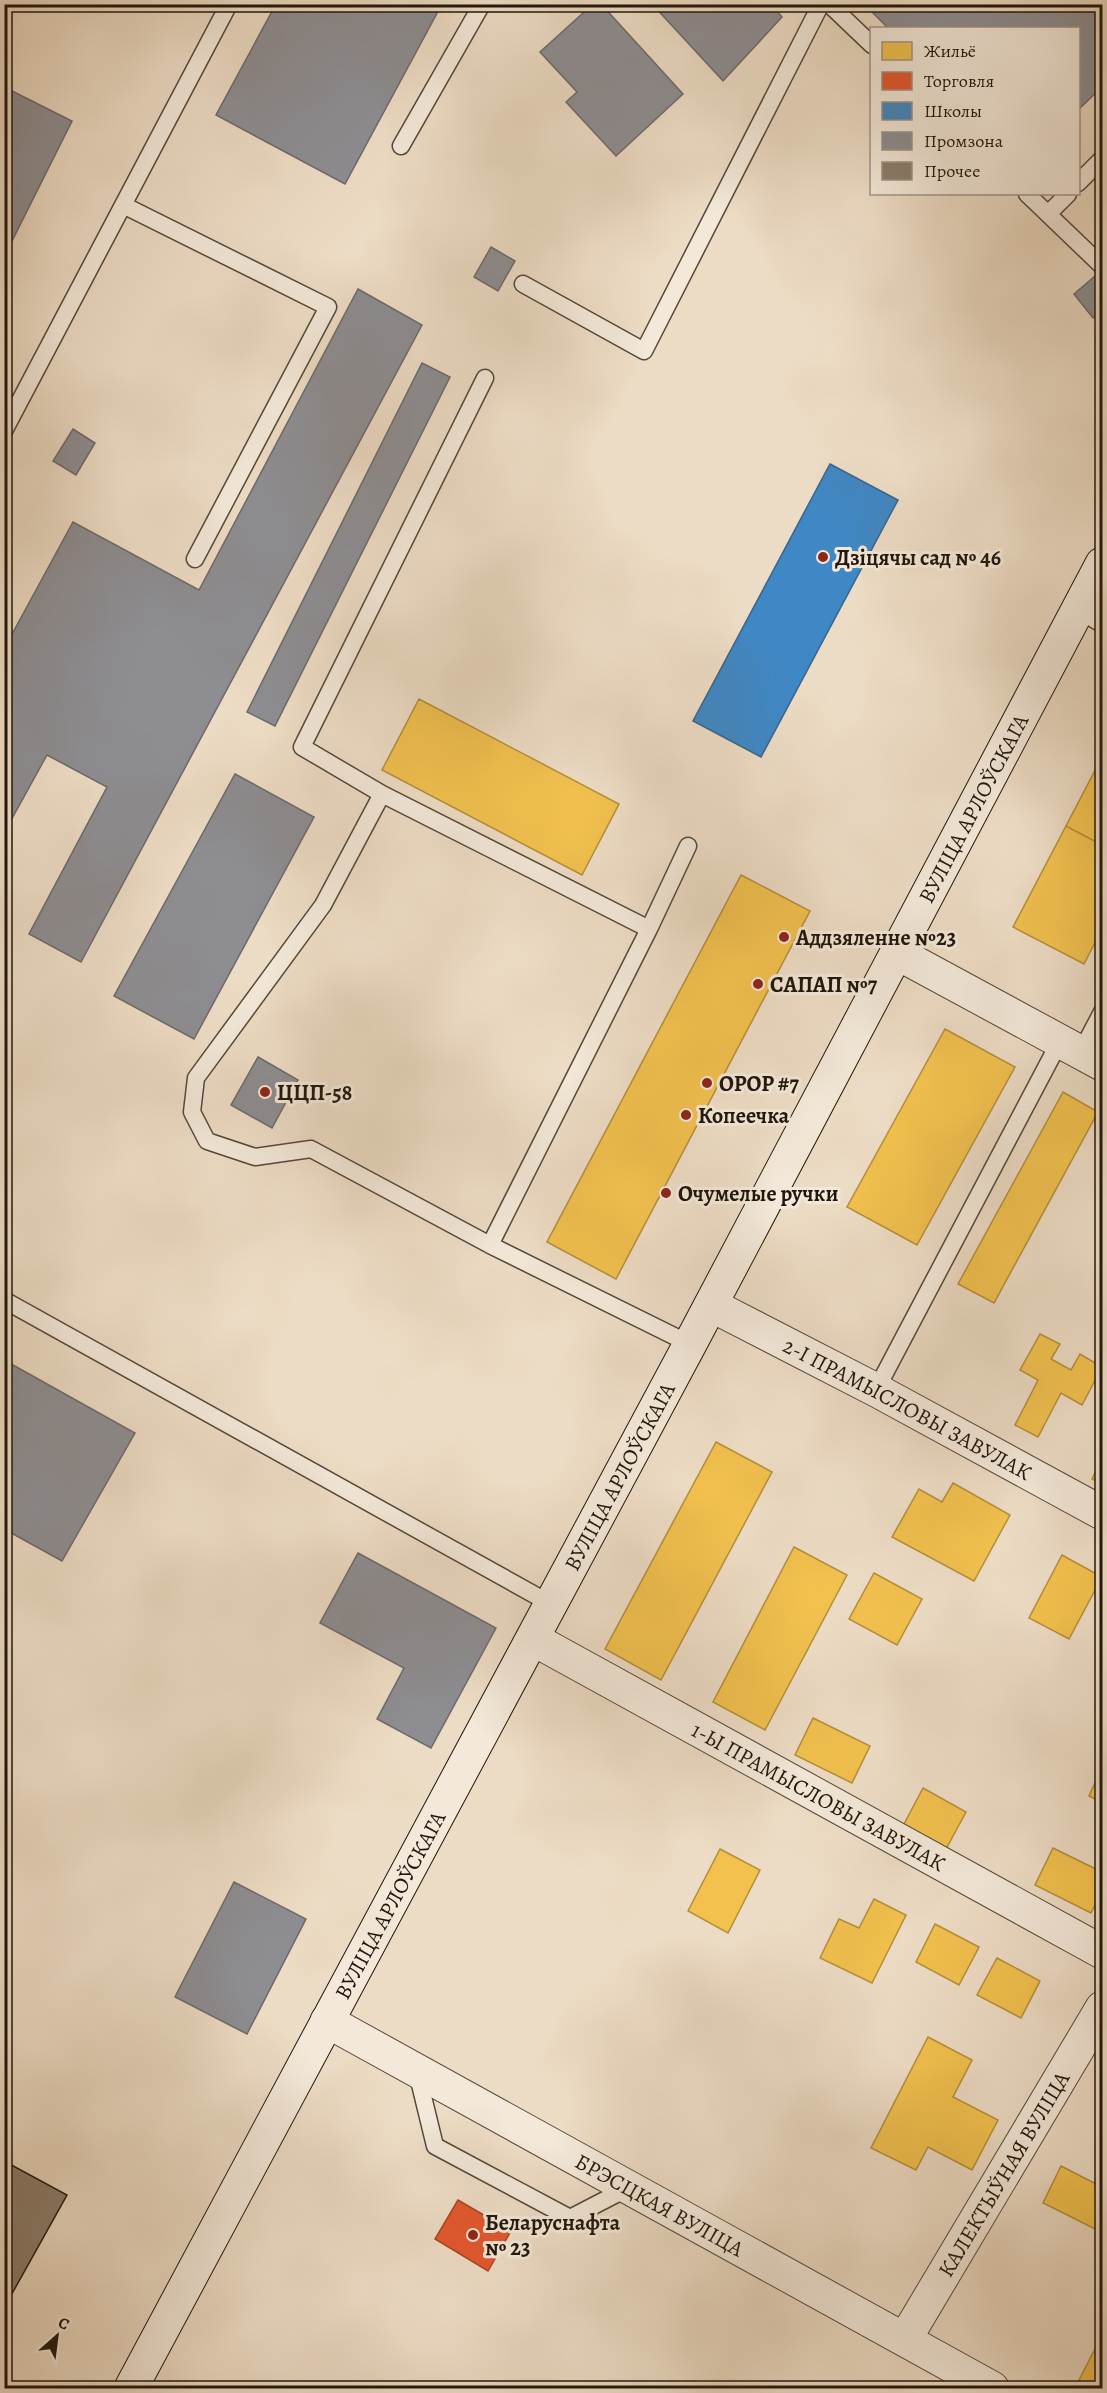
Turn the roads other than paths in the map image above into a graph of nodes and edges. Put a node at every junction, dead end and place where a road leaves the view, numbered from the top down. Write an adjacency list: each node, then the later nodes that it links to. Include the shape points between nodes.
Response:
1 (229, 4): 11 (lane)
2 (482, 4): 6 (lane)
3 (821, 4): 14 (lane, via 644,351)
4 (829, 4): 5 (lane)
5 (870, 43)
6 (400, 146)
7 (1102, 159): 8 (lane)
8 (1080, 181)
9 (1027, 195): 12 (lane)
10 (1067, 195): 12 (lane)
11 (123, 205): 16 (lane); 17 (lane, via 328,307)
12 (1048, 214): 13 (lane)
13 (1102, 266)
14 (523, 284)
15 (485, 378): 20 (lane, via 302,747)
16 (4, 431)
17 (195, 559)
18 (1102, 564): 19 (street, ВУЛІЦА АРЛОЎСКАГА)
19 (1090, 617): 23 (street, ВУЛІЦА АРЛОЎСКАГА)
20 (382, 794): 22 (lane); 26 (lane, via 323,904 196,1078 192,1112 207,1141 255,1157 311,1149)
21 (688, 846): 22 (lane)
22 (649, 929): 26 (lane)
23 (897, 953): 25 (street); 28 (street, ВУЛІЦА АРЛОЎСКАГА)
24 (1102, 1011): 25 (lane)
25 (1081, 1052): 30 (lane)
26 (490, 1245): 29 (lane)
27 (4, 1300): 32 (lane)
28 (711, 1305): 29 (street, ВУЛІЦА АРЛОЎСКАГА); 30 (street, 2-І ПРАМЫСЛОВЫ ЗАВУЛАК)
29 (690, 1344): 32 (street, ВУЛІЦА АРЛОЎСКАГА)
30 (876, 1390): 31 (street, 2-І ПРАМЫСЛОВЫ ЗАВУЛАК)
31 (1102, 1513)
32 (552, 1604): 33 (street, ВУЛІЦА АРЛОЎСКАГА)
33 (532, 1639): 34 (street, 1-Ы ПРАМЫСЛОВЫ ЗАВУЛАК); 36 (street, ВУЛІЦА АРЛОЎСКАГА)
34 (1102, 1952)
35 (1102, 2008): 39 (street, КАЛЕКТЫЎНАЯ ВУЛІЦА)
36 (327, 2021): 37 (street, БРЭСЦКАЯ ВУЛІЦА); 40 (street, ВУЛІЦА АРЛОЎСКАГА)
37 (417, 2071): 38 (street, БРЭСЦКАЯ ВУЛІЦА); 38 (lane, via 435,2146 570,2218)
38 (628, 2188): 39 (street, БРЭСЦКАЯ ВУЛІЦА)
39 (905, 2339): 41 (street, БРЭСЦКАЯ ВУЛІЦА)
40 (131, 2388)
41 (992, 2388)

